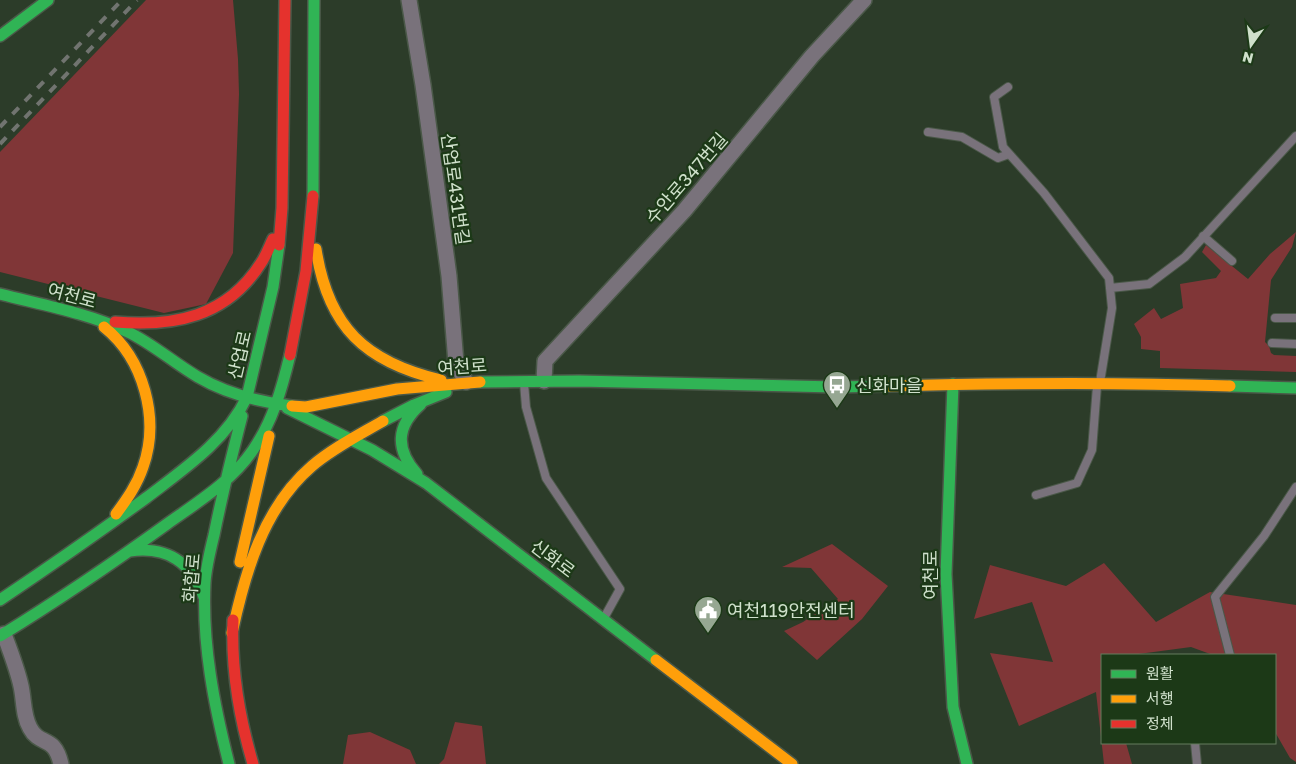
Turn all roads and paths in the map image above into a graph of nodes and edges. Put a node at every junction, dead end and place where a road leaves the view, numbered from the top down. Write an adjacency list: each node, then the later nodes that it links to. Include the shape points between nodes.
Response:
1 (48, 0): 7 (main road)
2 (285, 0): 13 (main road, 산업로)
3 (314, 0): 8 (main road)
4 (319, 0): 8 (main road)
5 (409, 0): 27 (street, 산업로431번길, via 446,257 456,363)
6 (864, 0): 26 (street, 수안로347번길, via 812,56 684,211 545,361)
7 (0, 36)
8 (315, 52): 14 (main road)
9 (1008, 87): 12 (lane, via 994,97 1003,148)
10 (928, 132): 12 (lane, via 962,137 998,158)
11 (1296, 136): 15 (lane)
12 (1008, 154): 17 (lane, via 1044,193 1109,278)
13 (282, 208): 19 (main road, via 277,230 261,264 241,290 220,306 195,316 159,323 124,323); 31 (main road, 산업로, via 273,287)
14 (313, 214): 27 (main road, via 319,272 325,292 344,327 359,342 398,367 420,376); 33 (main road, via 303,292)
15 (1203, 236): 16 (lane); 17 (lane, via 1185,257 1149,284)
16 (1232, 261)
17 (1110, 288): 29 (lane, via 1112,308)
18 (0, 294): 19 (main road, 여천로)
19 (89, 317): 31 (main road, 여천로, via 130,333 208,384); 39 (main road, via 110,331 128,353 143,386 150,422 147,455 141,472 122,506)
20 (1275, 318): 21 (lane)
21 (1296, 318)
22 (1272, 343): 23 (lane)
23 (1296, 344)
24 (490, 380): 25 (main road, 여천로); 27 (main road, 여천로); 32 (main road)
25 (523, 380): 26 (main road, 여천로); 43 (lane, via 526,407 546,478 620,589)
26 (544, 381): 28 (main road, 여천로, via 835,387)
27 (466, 382): 33 (main road, 여천로, via 397,389 306,407)
28 (953, 384): 29 (main road, 여천로); 52 (main road, 여천로, via 946,574 953,707)
29 (1098, 384): 30 (main road, 여천로); 38 (lane, via 1092,450 1077,484)
30 (1296, 388)
31 (247, 396): 33 (main road, 여천로); 35 (main road, 화합로); 39 (main road, 산업로, via 228,429 203,454)
32 (431, 397): 34 (main road); 36 (main road, via 410,414 400,442 404,460)
33 (278, 404): 34 (main road, 신화로); 35 (main road, via 255,448); 44 (main road, via 238,570)
34 (351, 439): 36 (main road, 신화로); 44 (main road, via 308,469 278,504 249,565)
35 (226, 479): 40 (main road); 42 (main road, 화합로, via 209,560)
36 (426, 483): 43 (main road, 신화로)
37 (1296, 487): 46 (lane, via 1264,536 1216,597)
38 (1036, 495)
39 (99, 533): 41 (main road, 산업로)
40 (130, 551): 42 (main road, via 141,548 162,551 182,562 197,578); 45 (main road)
41 (0, 600)
42 (205, 601): 49 (main road, 화합로, via 210,663)
43 (604, 618): 51 (main road, 신화로)
44 (232, 633): 50 (main road, via 237,699)
45 (2, 635): 48 (street, via 21,686 30,729 37,737 54,745)
46 (1230, 654)
47 (1196, 744): 53 (lane)
48 (61, 764)
49 (228, 764)
50 (253, 764)
51 (792, 764)
52 (967, 764)
53 (1197, 764)

